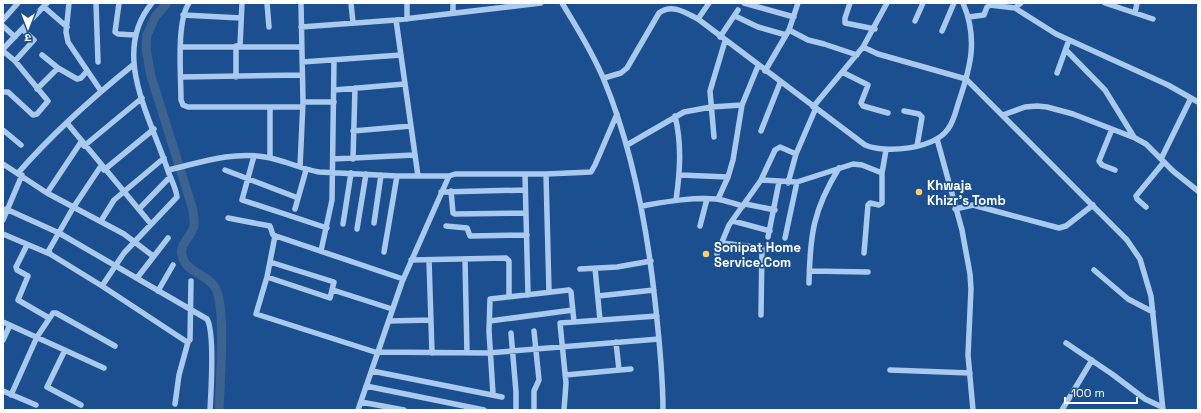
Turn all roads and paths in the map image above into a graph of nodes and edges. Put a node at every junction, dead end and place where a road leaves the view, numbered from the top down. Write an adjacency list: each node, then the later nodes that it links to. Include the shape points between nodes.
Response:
1 (18, 3): 42 (street)
2 (69, 3): 47 (street)
3 (96, 3): 69 (street)
4 (119, 3): 54 (street, via 115,32)
5 (143, 3): 27 (street)
6 (189, 3): 35 (street)
7 (242, 3): 38 (street)
8 (267, 3): 48 (street)
9 (301, 3): 49 (street)
10 (351, 3): 45 (street)
11 (407, 3): 39 (street)
12 (453, 3): 33 (street)
13 (541, 3): 33 (street)
14 (562, 3): 81 (street)
15 (665, 3): 32 (street)
16 (708, 3): 40 (street)
17 (744, 3): 30 (street)
18 (798, 3): 36 (street)
19 (850, 3): 51 (street, via 845,22)
20 (887, 3): 51 (street)
21 (923, 3): 44 (street)
22 (954, 3): 52 (street)
23 (963, 3): 37 (street)
24 (1021, 3): 31 (street)
25 (1105, 3): 34 (street)
26 (1137, 3): 34 (street)
27 (152, 4): 54 (street)
28 (988, 4): 31 (street); 37 (street, via 984,15)
29 (46, 5): 47 (street); 50 (street)
30 (762, 5): 36 (street)
31 (1015, 8): 57 (street)
32 (663, 10): 40 (street, via 679,10); 81 (street, via 655,18 627,68)
33 (453, 13): 39 (street)
34 (1135, 13): 41 (street)
35 (184, 15): 38 (street); 59 (street)
36 (794, 17): 53 (street)
37 (969, 17): 82 (street, via 973,45)
38 (242, 18): 58 (street)
39 (407, 19): 43 (street)
40 (698, 19): 56 (street)
41 (1153, 19)
42 (3, 20)
43 (396, 20): 45 (street); 65 (street)
44 (915, 21)
45 (353, 24): 49 (street)
46 (3, 26): 55 (street)
47 (67, 27): 74 (street, via 68,42)
48 (268, 27)
49 (301, 28): 60 (street)
50 (22, 29): 55 (street); 67 (street, via 34,40)
51 (875, 29): 61 (street)
52 (942, 30)
53 (788, 33): 56 (street, via 758,27 736,13); 66 (street); 75 (street)
54 (135, 35): 71 (street)
55 (15, 36): 62 (street)
56 (723, 39): 72 (street); 97 (street, via 711,85)
57 (1069, 40): 63 (street); 91 (street)
58 (238, 46): 59 (street); 60 (street); 80 (street)
59 (181, 47): 79 (street)
60 (301, 47): 70 (street)
61 (863, 47): 66 (street); 82 (street, via 878,54)
62 (3, 50): 67 (street)
63 (1066, 50): 77 (street); 112 (street, via 1105,90)
64 (42, 55): 73 (street)
65 (401, 55): 68 (street); 84 (street)
66 (857, 55): 76 (street)
67 (15, 61): 86 (street)
68 (334, 61): 70 (street); 87 (street)
69 (98, 62)
70 (302, 62): 78 (street)
71 (133, 66): 88 (street); 90 (street)
72 (758, 66): 75 (street); 95 (street)
73 (58, 68): 74 (street, via 77,79); 86 (street)
74 (87, 71): 88 (street)
75 (765, 71): 83 (street)
76 (842, 72): 98 (street); 100 (street, via 868,85 862,106)
77 (1057, 73)
78 (302, 75): 80 (street); 94 (street)
79 (181, 77): 80 (street); 96 (street, via 181,103 185,107)
80 (236, 77)
81 (604, 78): 101 (street)
82 (966, 79): 102 (street); 113 (street, via 951,124)
83 (780, 83): 98 (street); 110 (street)
84 (405, 84): 85 (street); 105 (street)
85 (355, 88): 87 (street); 109 (street)
86 (37, 89): 89 (street, via 48,101 35,115 8,92)
87 (334, 90): 92 (street)
88 (101, 91): 104 (street)
89 (3, 92)
90 (142, 98): 106 (street); 114 (street)
91 (1191, 98): 93 (street); 126 (street)
92 (334, 102): 94 (street); 124 (street)
93 (1198, 102)
94 (302, 105): 96 (street); 128 (street)
95 (742, 105): 97 (street); 148 (street)
96 (270, 107): 123 (street)
97 (711, 107): 103 (street); 111 (street)
98 (814, 108): 118 (street, via 865,146); 119 (street)
99 (904, 111): 117 (street, via 922,117)
100 (888, 113)
101 (617, 114): 116 (street); 141 (street, via 591,172)
102 (1003, 115): 107 (street, via 1025,107 1037,106 1073,114); 165 (street)
103 (674, 116): 116 (street); 143 (street, via 679,132)
104 (66, 123): 114 (street); 138 (street, via 46,140)
105 (411, 126): 109 (street); 120 (street)
106 (154, 129): 122 (street); 130 (street)
107 (1112, 129): 112 (street); 134 (street, via 1099,161 1102,165)
108 (3, 130): 115 (street)
109 (353, 131): 125 (street)
110 (761, 131)
111 (714, 137)
112 (1135, 138): 126 (street, via 1146,144)
113 (937, 139): 117 (street); 171 (street)
114 (83, 144): 130 (street); 159 (street)
115 (21, 145)
116 (627, 146): 166 (street)
117 (917, 146): 118 (street)
118 (886, 150): 137 (street)
119 (796, 154): 150 (street, via 777,148); 153 (street)
120 (414, 155): 125 (street); 145 (street)
121 (254, 156): 123 (street); 131 (street, via 218,158); 149 (street)
122 (164, 158): 131 (street); 157 (street)
123 (270, 158): 128 (street)
124 (333, 159): 125 (street); 135 (street)
125 (353, 159)
126 (1162, 160): 156 (street); 167 (street, via 1136,196)
127 (3, 164): 138 (street)
128 (300, 167): 133 (street)
129 (839, 167): 137 (street, via 858,164); 152 (street); 213 (street, via 819,204 810,243)
130 (102, 168): 157 (street); 168 (street)
131 (171, 169): 147 (street)
132 (225, 170): 149 (street)
133 (306, 170): 135 (street); 160 (street)
134 (1115, 170)
135 (333, 173): 136 (street); 184 (street)
136 (351, 173): 139 (street); 181 (street)
137 (882, 173): 199 (street, via 881,204 868,205)
138 (20, 174): 159 (street); 172 (street)
139 (366, 174): 142 (street); 185 (street)
140 (525, 174): 141 (street); 146 (street); 154 (street)
141 (546, 174): 224 (street)
142 (381, 175): 144 (street); 179 (street)
143 (680, 175): 148 (street); 163 (street)
144 (397, 176): 145 (street); 198 (street)
145 (418, 176): 146 (street)
146 (449, 176): 158 (street)
147 (170, 177): 170 (street); 180 (street, via 177,197)
148 (728, 177): 162 (street)
149 (249, 179): 160 (street); 184 (street, via 243,200)
150 (760, 180): 151 (street); 164 (street)
151 (779, 182): 153 (street); 173 (street)
152 (797, 182): 153 (street); 193 (street)
153 (788, 183)
154 (525, 190): 155 (street); 174 (street)
155 (451, 191): 158 (street); 174 (street, via 455,214)
156 (1198, 191)
157 (123, 192): 170 (street); 177 (street, via 112,203)
158 (441, 192): 204 (street)
159 (47, 193): 168 (street)
160 (298, 198): 169 (street)
161 (707, 199): 162 (street); 163 (street); 183 (street)
162 (718, 199): 164 (street)
163 (676, 200): 166 (street)
164 (744, 205): 173 (street); 178 (street)
165 (1093, 205): 171 (street, via 1066,226 1059,228 973,205); 231 (street, via 1127,240 1140,259)
166 (641, 206): 206 (street)
167 (1146, 207)
168 (73, 208): 177 (street); 188 (street)
169 (295, 208)
170 (139, 209): 180 (street)
171 (955, 209): 265 (street, via 962,230 970,274)
172 (6, 210): 176 (street); 188 (street)
173 (775, 210): 186 (street)
174 (525, 213): 189 (street)
175 (228, 218): 190 (street, via 270,226)
176 (3, 220)
177 (101, 221): 194 (street)
178 (733, 221): 186 (street); 195 (street)
179 (374, 223)
180 (151, 224): 194 (street)
181 (342, 224)
182 (446, 226): 189 (street, via 467,228 470,236)
183 (700, 226)
184 (327, 228): 197 (street)
185 (358, 229)
186 (770, 231): 192 (street)
187 (3, 234): 196 (street)
188 (59, 234): 200 (street); 208 (street)
189 (527, 235): 225 (street)
190 (275, 236): 197 (street); 207 (street)
191 (168, 238): 202 (street)
192 (768, 238)
193 (785, 238)
194 (135, 241): 202 (street); 208 (street)
195 (722, 243): 201 (street); 232 (street, via 763,249)
196 (27, 245): 200 (street); 234 (street, via 16,267 28,276 18,300)
197 (321, 251): 217 (street)
198 (384, 252)
199 (864, 253)
200 (50, 254): 220 (street)
201 (718, 254)
202 (153, 256): 215 (street)
203 (465, 259): 205 (street); 227 (street, via 508,259); 258 (street)
204 (411, 260): 205 (street); 217 (street)
205 (429, 260): 236 (street)
206 (651, 261): 210 (street); 222 (street)
207 (270, 262): 216 (street); 221 (street, via 334,282)
208 (115, 265): 215 (street); 220 (street)
209 (173, 265): 223 (street)
210 (595, 268): 211 (street); 226 (street)
211 (580, 269)
212 (1094, 270): 231 (street, via 1128,299)
213 (810, 271): 214 (street); 219 (street)
214 (868, 272)
215 (137, 278): 223 (street)
216 (267, 278): 221 (street, via 330,298); 255 (street, via 256,315)
217 (403, 279): 228 (street)
218 (191, 281): 229 (street)
219 (809, 283)
220 (102, 286): 247 (street)
221 (333, 290): 228 (street)
222 (654, 290): 226 (street); 233 (street)
223 (158, 291): 229 (street)
224 (549, 292): 225 (street); 230 (street, via 570,291)
225 (528, 295): 227 (street)
226 (598, 296): 237 (street)
227 (509, 297): 238 (street, via 490,299)
228 (392, 309): 235 (street)
229 (190, 310): 247 (street); 278 (street, via 206,319 210,328)
230 (573, 310): 238 (street); 240 (street)
231 (1153, 312): 277 (street)
232 (761, 315)
233 (657, 316): 237 (street); 245 (street)
234 (49, 318): 244 (street); 250 (street, via 56,313)
235 (389, 320): 236 (street); 255 (street)
236 (431, 320): 257 (street)
237 (600, 320): 240 (street)
238 (490, 321): 256 (street)
239 (3, 322): 241 (street)
240 (574, 322): 251 (street, via 559,324)
241 (10, 325): 244 (street); 246 (street)
242 (534, 331): 252 (street)
243 (511, 333): 254 (street)
244 (37, 337): 253 (street); 270 (street)
245 (659, 339): 248 (street); 285 (street)
246 (3, 340)
247 (188, 342): 273 (street, via 179,375)
248 (616, 342): 251 (street); 262 (street)
249 (1066, 343): 259 (street)
250 (115, 346)
251 (562, 346): 252 (street); 266 (street)
252 (536, 349): 254 (street); 283 (street, via 539,380 534,392)
253 (65, 350): 260 (street); 275 (street, via 47,387)
254 (513, 350): 256 (street); 282 (street)
255 (378, 352): 257 (street); 264 (street)
256 (491, 352): 258 (street); 269 (street)
257 (432, 353): 258 (street)
258 (467, 353)
259 (1092, 360): 276 (street); 277 (street, via 1145,399)
260 (104, 368)
261 (631, 369): 262 (street)
262 (619, 370): 266 (street)
263 (890, 370): 265 (street)
264 (372, 371): 267 (street); 269 (street)
265 (970, 373): 286 (street)
266 (565, 375): 284 (street)
267 (366, 386): 272 (street); 281 (street)
268 (3, 391): 270 (street)
269 (493, 394): 271 (street)
270 (12, 395): 274 (street)
271 (502, 397)
272 (361, 402): 279 (street); 280 (street)
273 (175, 404)
274 (36, 405)
275 (82, 405)
276 (1063, 408): 287 (street)
277 (1162, 408)
278 (210, 410)
279 (358, 410)
280 (404, 410)
281 (484, 410)
282 (516, 410)
283 (534, 410)
284 (564, 410)
285 (663, 410)
286 (973, 410)
287 (1070, 410)

